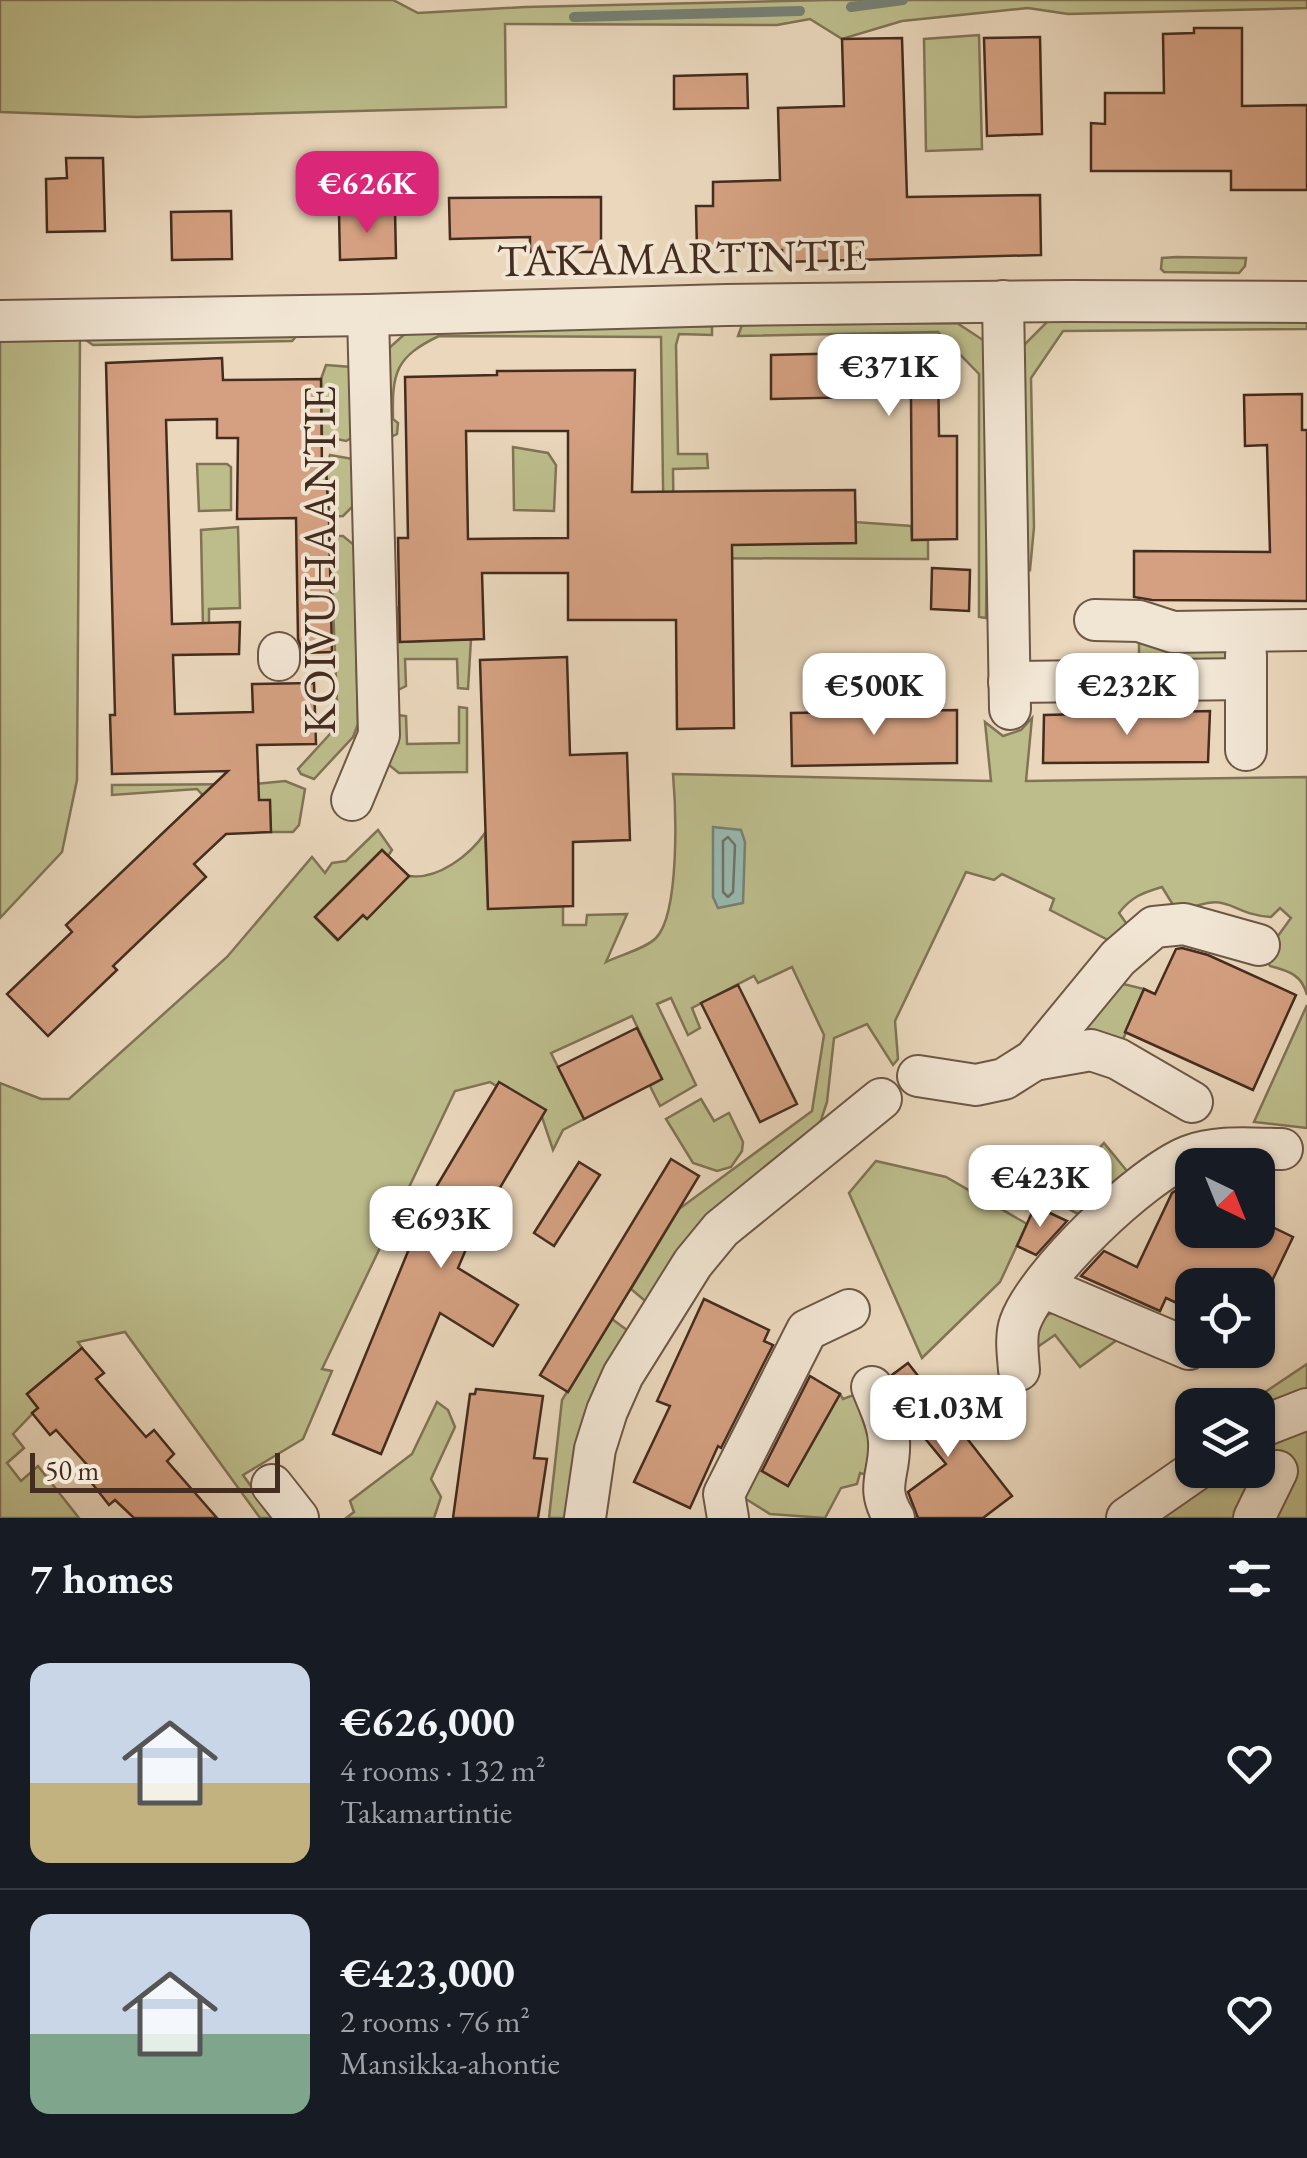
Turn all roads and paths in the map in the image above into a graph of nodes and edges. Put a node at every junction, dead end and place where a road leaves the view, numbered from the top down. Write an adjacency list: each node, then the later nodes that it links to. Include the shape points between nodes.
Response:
1 (1002, 301): 2 (street, TAKAMARTINTIE); 3 (street, TAKAMARTINTIE); 7 (street, via 1009,696)
2 (1307, 302)
3 (368, 315): 4 (street, TAKAMARTINTIE); 10 (street, KOIVUHAANTIE, via 378,735)
4 (0, 321)
5 (1307, 630): 6 (street)
6 (1246, 631): 7 (street, via 1172,632 1139,621); 8 (street)
7 (1096, 653): 8 (street)
8 (1246, 679): 9 (street)
9 (1246, 750)
10 (352, 800)
11 (1259, 946): 12 (street, via 1184,924 1154,927 1118,958)
12 (1034, 1060): 13 (street, via 1004,1079 976,1085); 15 (street, via 1091,1050)
13 (918, 1076)
14 (881, 1099): 28 (street, via 720,1229 693,1264 607,1410)
15 (1192, 1102)
16 (1282, 1149): 17 (street, via 1187,1157 1092,1230)
17 (1043, 1286): 19 (street); 20 (street, via 1018,1329)
18 (849, 1310): 29 (street, via 807,1330 724,1494)
19 (1175, 1343)
20 (1019, 1370)
21 (872, 1388): 30 (street, via 890,1443 882,1500)
22 (1307, 1409): 23 (street)
23 (1275, 1421)
24 (1277, 1471): 32 (street)
25 (272, 1485): 27 (street)
26 (1175, 1485): 31 (street)
27 (298, 1518)
28 (585, 1518)
29 (728, 1518)
30 (894, 1518)
31 (1128, 1518)
32 (1254, 1518)

